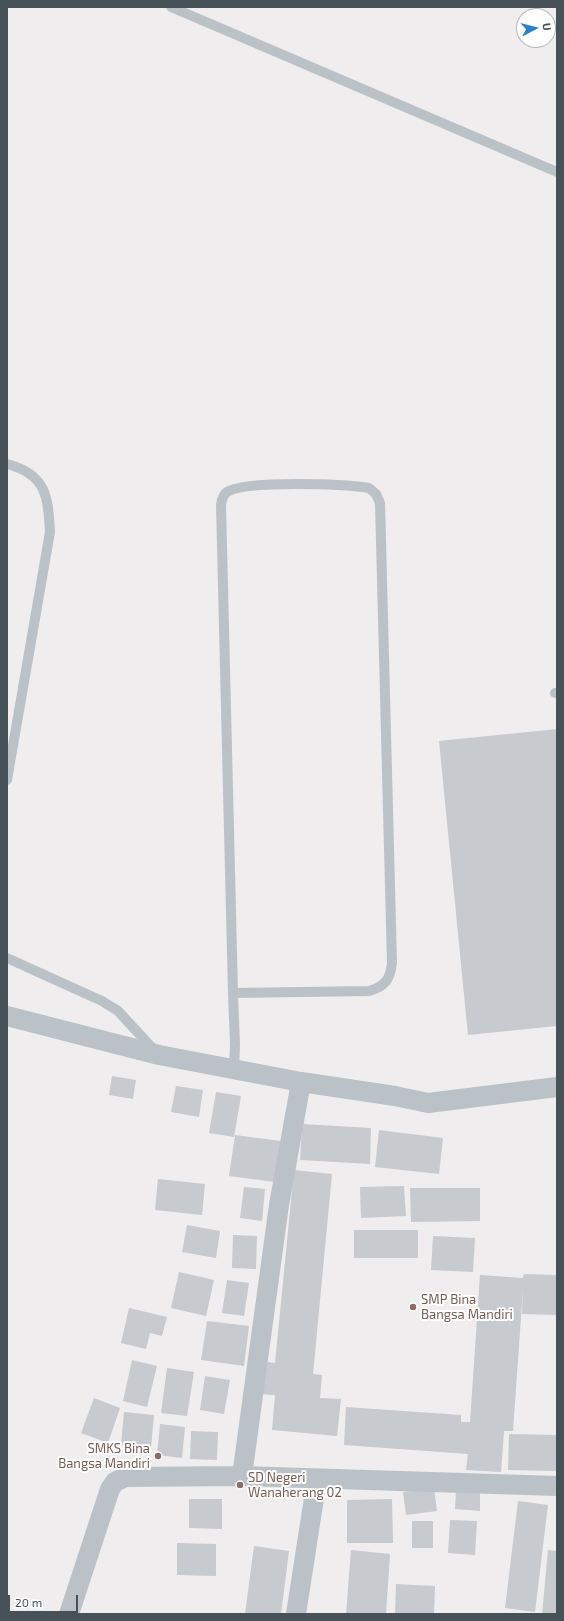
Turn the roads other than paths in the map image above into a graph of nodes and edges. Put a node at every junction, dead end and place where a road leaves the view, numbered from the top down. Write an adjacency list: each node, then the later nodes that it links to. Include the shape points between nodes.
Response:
1 (171, 7): 2 (lane)
2 (557, 172)
3 (7, 464): 4 (lane, via 24,468 40,483 48,504 50,532)
4 (7, 780)
5 (7, 958): 8 (lane, via 102,1001 118,1011)
6 (233, 993): 6 (lane, via 369,991 383,984 391,976 380,503 376,494 369,488 289,484 246,486 228,491 223,496 221,505); 9 (lane, via 236,1045)
7 (7, 1016): 8 (street)
8 (159, 1055): 9 (street)
9 (234, 1069): 10 (street)
10 (301, 1082): 11 (street, via 428,1103); 12 (street, via 279,1205)
11 (557, 1087)
12 (242, 1476): 13 (street); 15 (street, via 130,1476 115,1482 110,1489)
13 (317, 1479): 14 (street); 16 (street)
14 (557, 1486)
15 (69, 1614)
16 (296, 1614)

